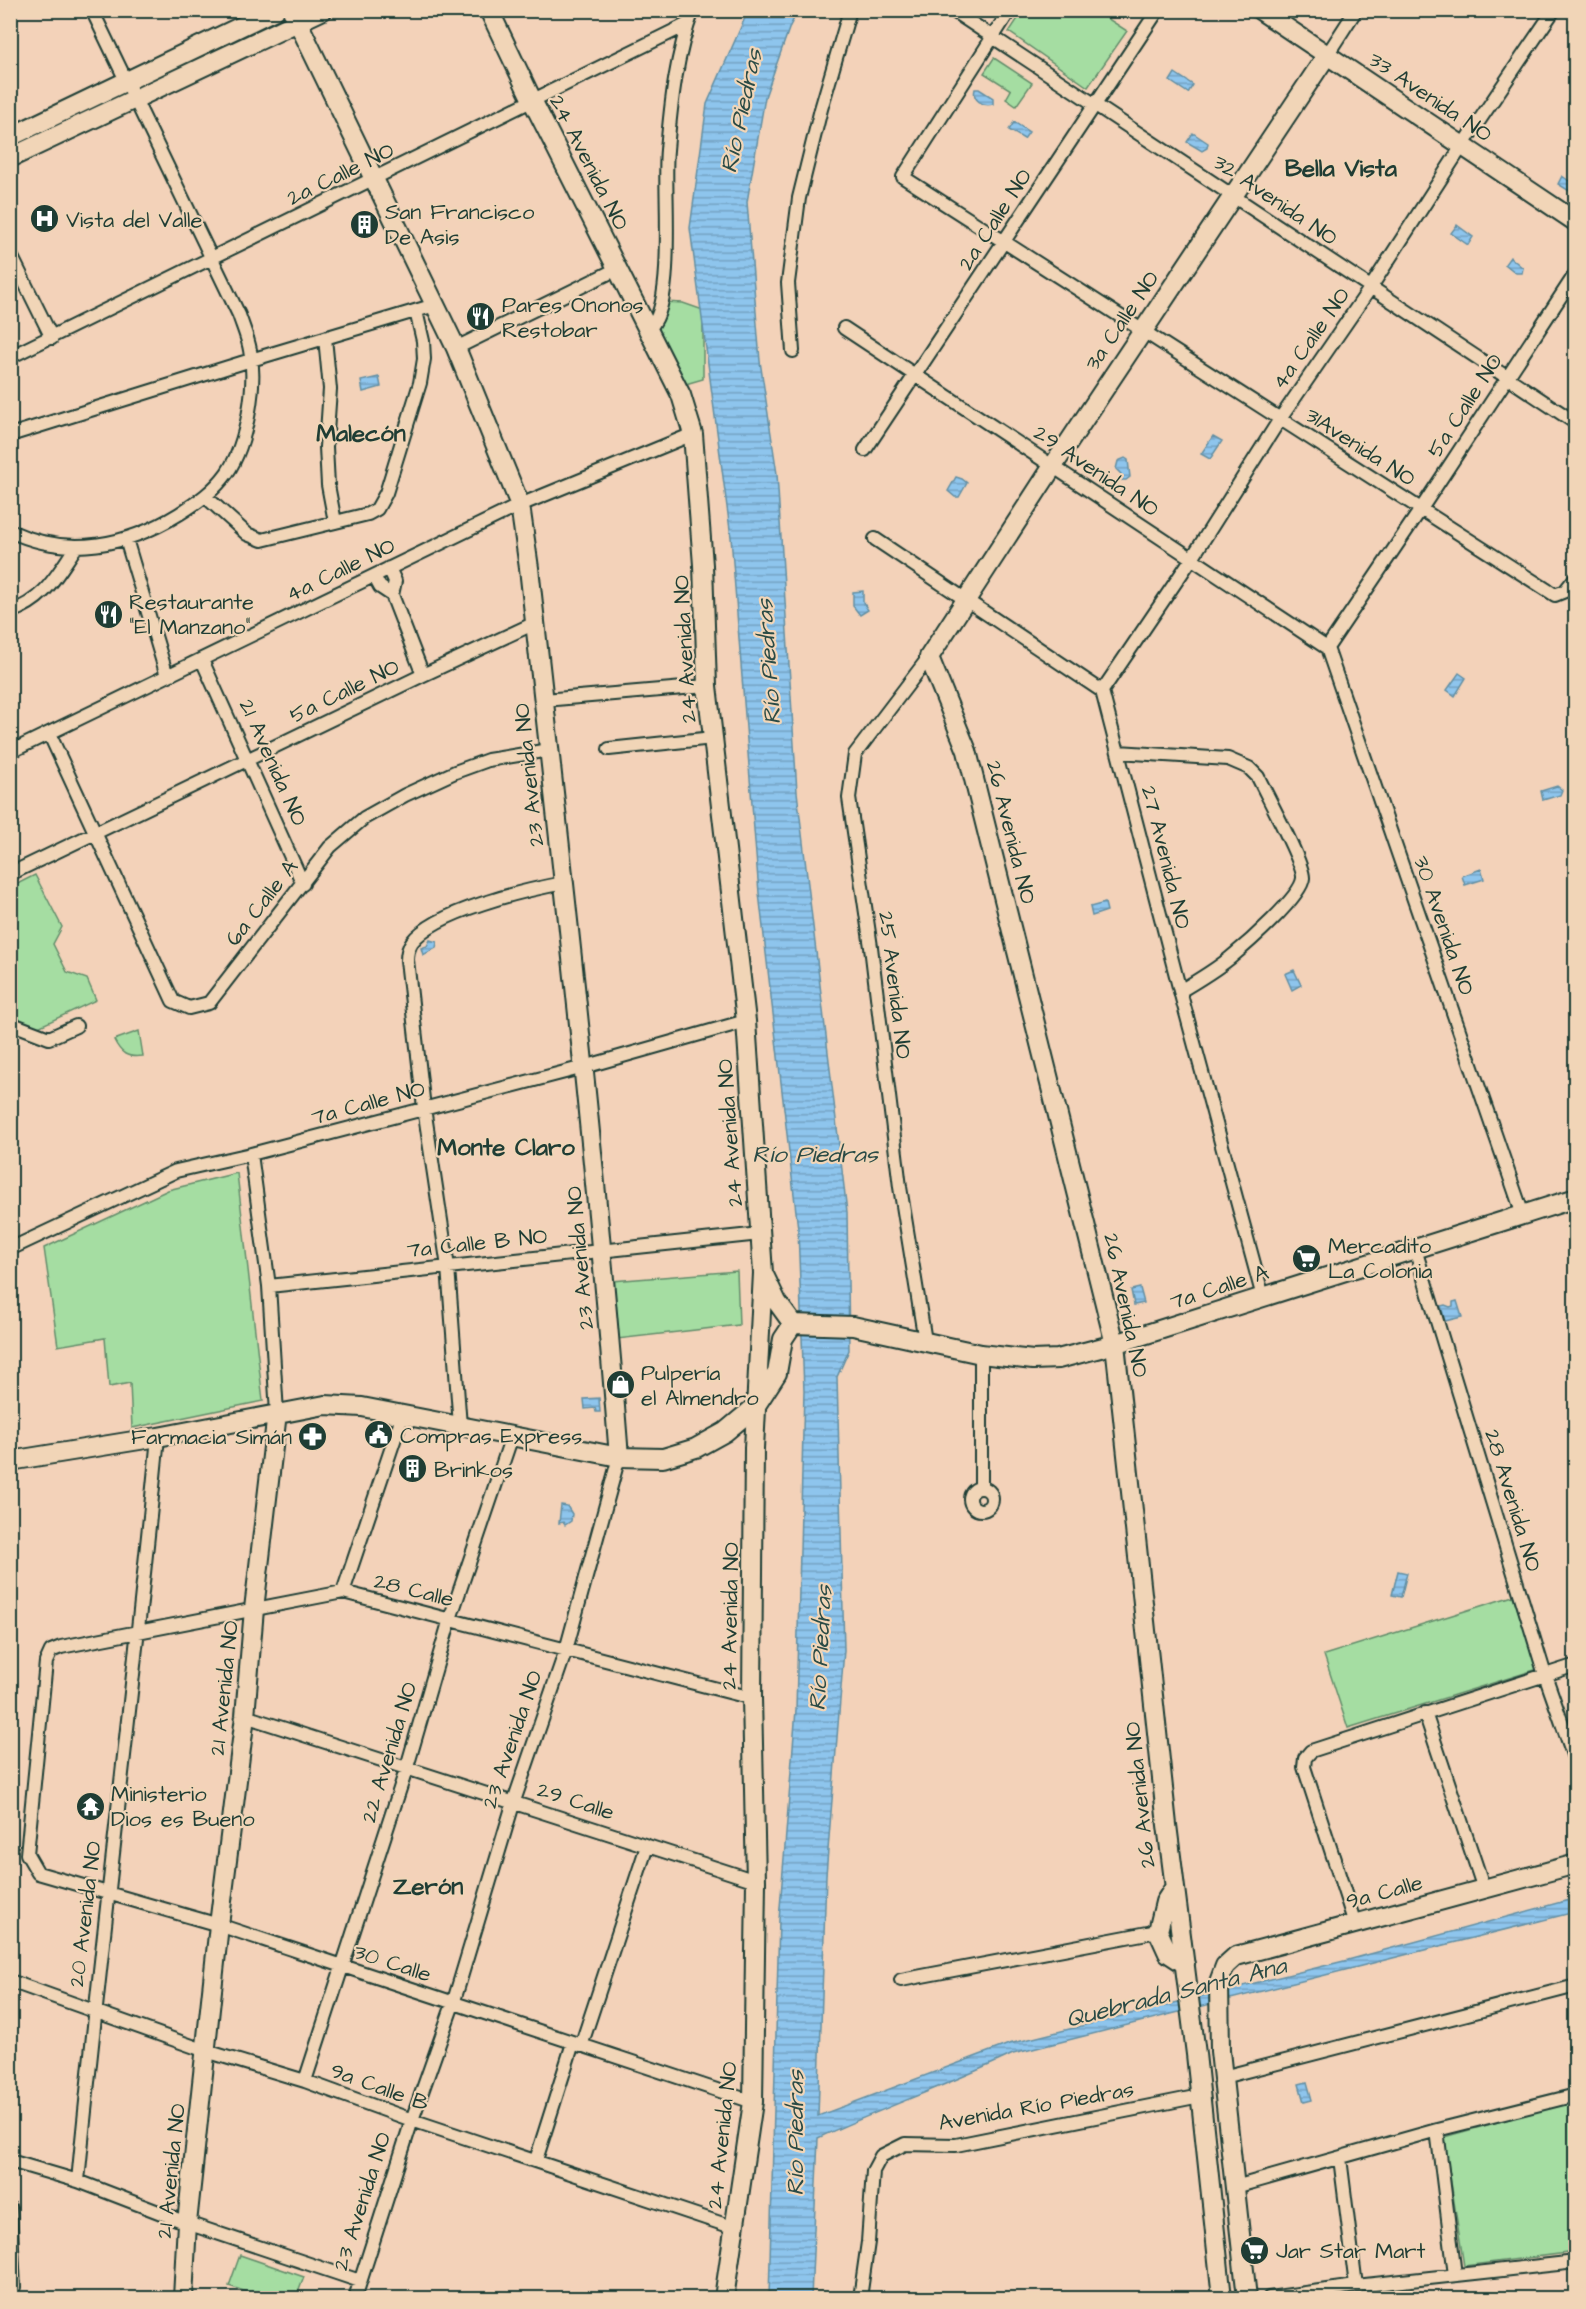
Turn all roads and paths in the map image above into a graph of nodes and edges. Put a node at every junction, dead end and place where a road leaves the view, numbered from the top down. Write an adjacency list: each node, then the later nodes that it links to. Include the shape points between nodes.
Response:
1 (92, 10): 17 (street)
2 (275, 10): 17 (street)
3 (323, 10): 13 (street)
4 (489, 10): 19 (street, 24 Avenida NO)
5 (693, 10): 14 (street)
6 (850, 10): 41 (street, via 799,198 788,283)
7 (952, 10): 15 (street, 32 Avenida NO)
8 (1010, 10): 15 (street)
9 (1158, 10): 20 (street, 2a Calle NO)
10 (1260, 10): 16 (street, 33 Avenida NO)
11 (1356, 10): 16 (street, 3a Calle NO)
12 (1554, 10): 22 (street, 4a Calle NO)
13 (295, 17): 18 (street); 24 (street, 23 Avenida NO)
14 (688, 24): 19 (street, 2a Calle NO); 36 (street, via 678,58 666,154 667,276 656,321)
15 (993, 37): 20 (street, 32 Avenida NO); 27 (street, 31Avenida NO, via 903,177)
16 (1327, 55): 22 (street, 33 Avenida NO); 25 (street, 3a Calle NO)
17 (126, 82): 18 (street); 21 (street)
18 (135, 99): 23 (street); 29 (street)
19 (533, 102): 24 (street, 2a Calle NO); 30 (street, 24 Avenida NO)
20 (1094, 104): 25 (street, 32 Avenida NO); 27 (street, 2a Calle NO)
21 (10, 137)
22 (1462, 146): 26 (street, 33 Avenida NO); 32 (street, 4a Calle NO)
23 (10, 158)
24 (373, 180): 29 (street, 2a Calle NO); 33 (street, 23 Avenida NO)
25 (1233, 196): 32 (street, 32 Avenida NO); 37 (street, 3a Calle NO)
26 (1575, 222)
27 (1004, 242): 37 (street, 31Avenida NO); 44 (street, 2a Calle NO)
28 (10, 253): 38 (street)
29 (213, 259): 38 (street, 2a Calle NO); 43 (street, via 239,315)
30 (617, 269): 36 (street, 24 Avenida NO); 40 (street)
31 (1575, 273): 45 (street, 5a Calle NO)
32 (1371, 288): 45 (street, 32 Avenida NO); 46 (street, 4a Calle NO)
33 (435, 305): 34 (street); 40 (street, 23 Avenida NO)
34 (416, 311): 39 (street); 55 (street, via 424,359 386,493 377,509)
35 (844, 328): 44 (street, 29 Avenida NO)
36 (648, 329): 48 (street, 24 Avenida NO, via 681,395)
37 (1143, 331): 46 (street, 31Avenida NO); 51 (street, 3a Calle NO)
38 (52, 338): 42 (street, 2a Calle NO)
39 (325, 338): 43 (street); 55 (street, via 330,389 328,485)
40 (456, 348): 53 (street, 23 Avenida NO)
41 (793, 351)
42 (10, 357)
43 (251, 360): 49 (street); 52 (street, via 244,435 228,472)
44 (915, 375): 50 (street, 2a Calle NO); 51 (street, 29 Avenida NO)
45 (1507, 378): 47 (street, 32 Avenida NO); 54 (street, 5a Calle NO)
46 (1280, 419): 54 (street, 31Avenida NO); 60 (street, 4a Calle NO)
47 (1575, 423)
48 (693, 434): 53 (street, 4a Calle NO); 73 (street, 24 Avenida NO)
49 (10, 435)
50 (865, 450)
51 (1053, 466): 60 (street, 29 Avenida NO); 65 (street, 3a Calle NO)
52 (206, 497): 55 (street, via 255,539 268,540); 57 (street, via 164,523)
53 (520, 505): 61 (street, 4a Calle NO); 67 (street, 23 Avenida NO)
54 (1421, 509): 63 (street, 31Avenida NO, via 1555,595 1565,591); 68 (street, 5a Calle NO)
55 (335, 522)
56 (10, 531): 59 (street)
57 (126, 539): 59 (street); 72 (street)
58 (875, 539): 65 (street)
59 (76, 547): 66 (street, via 40,597)
60 (1192, 558): 68 (street, 29 Avenida NO); 74 (street, 4a Calle NO)
61 (389, 568): 62 (street, 4a Calle NO); 64 (street, via 395,581)
62 (374, 576): 64 (street, via 380,587); 70 (street, 4a Calle NO)
63 (1575, 577)
64 (392, 595): 71 (street)
65 (965, 600): 69 (street, 3a Calle NO); 74 (street)
66 (10, 612)
67 (535, 623): 71 (street, 5a Calle NO); 75 (street, 23 Avenida NO)
68 (1327, 648): 95 (street, 30 Avenida NO)
69 (928, 657): 105 (street, 25 Avenida NO, via 855,754 849,798 900,1187); 106 (street, 26 Avenida NO, via 967,751)
70 (202, 660): 72 (street, 4a Calle NO); 82 (street, 21 Avenida NO)
71 (423, 675): 82 (street, 5a Calle NO)
72 (167, 676): 76 (street, 4a Calle NO)
73 (707, 686): 75 (street); 77 (street, 24 Avenida NO)
74 (1102, 691): 81 (street, 27 Avenida NO)
75 (544, 700): 79 (street, 23 Avenida NO)
76 (50, 733): 80 (street, 4a Calle NO); 83 (street)
77 (713, 738): 78 (street); 88 (street, 24 Avenida NO)
78 (609, 749)
79 (549, 750): 85 (street, 23 Avenida NO); 86 (street, 6a Calle A, via 488,760 405,795 364,818 330,847)
80 (10, 752)
81 (1118, 752): 87 (street, 27 Avenida NO); 87 (street, via 1228,759 1249,768 1258,777 1304,876 1300,890 1230,958)
82 (247, 761): 83 (street, 5a Calle NO); 86 (street, 21 Avenida NO)
83 (96, 834): 84 (street, 5a Calle NO); 86 (street, 6a Calle A, via 172,1001 189,1008 209,1003)
84 (10, 874)
85 (564, 883): 91 (street, 23 Avenida NO); 92 (street, via 526,890 455,914 424,930 408,949)
86 (303, 884)
87 (1180, 991): 103 (street, 27 Avenida NO)
88 (746, 1021): 91 (street, 7a Calle NO); 96 (street, 24 Avenida NO)
89 (10, 1023): 90 (street, via 49,1038)
90 (76, 1026)
91 (584, 1066): 92 (street, 7a Calle NO); 99 (street, 23 Avenida NO)
92 (424, 1108): 93 (street, 7a Calle NO); 100 (street)
93 (251, 1154): 97 (street, 7a Calle NO, via 176,1171); 102 (street, 21 Avenida NO)
94 (1575, 1198): 95 (street, 7a Calle A)
95 (1523, 1215): 98 (street, 7a Calle A)
96 (760, 1234): 99 (street, 7a Calle B NO); 101 (street, 24 Avenida NO)
97 (10, 1249)
98 (1415, 1249): 103 (street, 7a Calle A); 123 (street, 28 Avenida NO)
99 (603, 1250): 100 (street, 7a Calle B NO); 114 (street, 23 Avenida NO)
100 (448, 1267): 102 (street, 7a Calle B NO); 111 (street)
101 (763, 1273): 104 (street, via 777,1302); 108 (street, 24 Avenida NO)
102 (270, 1286): 109 (street, 21 Avenida NO)
103 (1263, 1297): 106 (street, 7a Calle A)
104 (796, 1324): 105 (street, 7a Calle A, via 853,1326); 108 (street, via 783,1339 777,1373)
105 (925, 1341): 107 (street, 7a Calle A)
106 (1115, 1344): 107 (street, 7a Calle A, via 1058,1359); 134 (street, 26 Avenida NO)
107 (981, 1354): 116 (street)
108 (755, 1407): 114 (street, via 725,1432 696,1448 663,1458); 124 (street, 24 Avenida NO)
109 (277, 1413): 110 (street, via 326,1405); 113 (street); 118 (street, 21 Avenida NO)
110 (403, 1414): 111 (street); 117 (street)
111 (460, 1426): 112 (street)
112 (512, 1436): 114 (street); 119 (street, 22 Avenida NO)
113 (158, 1437): 115 (street); 120 (street, 20 Avenida NO)
114 (619, 1456): 121 (street, 23 Avenida NO)
115 (10, 1461)
116 (981, 1487)
117 (343, 1592): 118 (street, 28 Calle); 119 (street, 28 Calle)
118 (254, 1609): 120 (street, 28 Calle); 126 (street, 21 Avenida NO)
119 (450, 1619): 121 (street, 28 Calle); 128 (street, 22 Avenida NO)
120 (139, 1632): 131 (street, 28 Calle, via 51,1651 46,1662); 136 (street, 20 Avenida NO)
121 (566, 1650): 124 (street, 28 Calle); 129 (street, 23 Avenida NO)
122 (1575, 1665): 123 (street)
123 (1545, 1675): 125 (street); 127 (street, 28 Avenida NO)
124 (752, 1698): 133 (street, 24 Avenida NO)
125 (1425, 1713): 135 (street); 137 (street, via 1311,1751 1305,1758 1304,1767)
126 (245, 1716): 128 (street, 29 Calle); 138 (street, 21 Avenida NO)
127 (1575, 1763)
128 (407, 1767): 129 (street, 29 Calle); 140 (street, 22 Avenida NO)
129 (514, 1801): 130 (street, 29 Calle); 145 (street, 23 Avenida NO)
130 (647, 1846): 133 (street, 29 Calle); 147 (street)
131 (27, 1854): 136 (street, 30 Calle, via 38,1873)
132 (1575, 1864): 135 (street, 9a Calle)
133 (756, 1881): 153 (street, 24 Avenida NO)
134 (1174, 1888): 139 (street, via 1165,1902); 141 (street, 26 Avenida NO)
135 (1484, 1889): 137 (street, 9a Calle)
136 (108, 1893): 138 (street, 30 Calle); 146 (street, 20 Avenida NO)
137 (1355, 1924): 149 (street, 9a Calle, via 1236,1956 1225,1966 1219,1982)
138 (219, 1925): 140 (street, 30 Calle); 148 (street, 21 Avenida NO)
139 (1158, 1931): 141 (street, via 1168,1953); 142 (street)
140 (342, 1967): 145 (street, 30 Calle); 150 (street, 22 Avenida NO)
141 (1186, 1973): 152 (street, 26 Avenida NO)
142 (901, 1980)
143 (10, 1981): 146 (street, 9a Calle B)
144 (1575, 1986): 149 (street)
145 (453, 2004): 147 (street, 30 Calle); 154 (street, 23 Avenida NO)
146 (94, 2012): 148 (street, 9a Calle B); 159 (street, 20 Avenida NO)
147 (577, 2044): 153 (street, 30 Calle); 157 (street)
148 (206, 2050): 150 (street, 9a Calle B); 162 (street, 21 Avenida NO)
149 (1223, 2078): 160 (street)
150 (305, 2081): 154 (street, 9a Calle B)
151 (1575, 2095): 155 (street)
152 (1200, 2096): 172 (street, Avenida Río Piedras, via 956,2145 905,2144 881,2156 873,2171); 173 (street, 26 Avenida NO)
153 (753, 2102): 163 (street, 24 Avenida NO)
154 (412, 2120): 157 (street, 9a Calle B); 166 (street, 23 Avenida NO)
155 (1437, 2130): 156 (street); 165 (street)
156 (1340, 2158): 160 (street); 167 (street)
157 (536, 2160): 163 (street, 9a Calle B)
158 (10, 2161): 159 (street)
159 (78, 2181): 162 (street)
160 (1235, 2187): 174 (street)
161 (10, 2208): 168 (street, via 14,2287)
162 (187, 2223): 166 (street); 169 (street, 21 Avenida NO)
163 (735, 2228): 171 (street, 24 Avenida NO)
164 (1575, 2262): 165 (street)
165 (1455, 2275): 167 (street)
166 (360, 2281): 170 (street, 23 Avenida NO)
167 (1356, 2286): 175 (street)
168 (11, 2294)
169 (183, 2298)
170 (355, 2298)
171 (724, 2298)
172 (860, 2298)
173 (1222, 2298)
174 (1247, 2298)
175 (1269, 2298)

